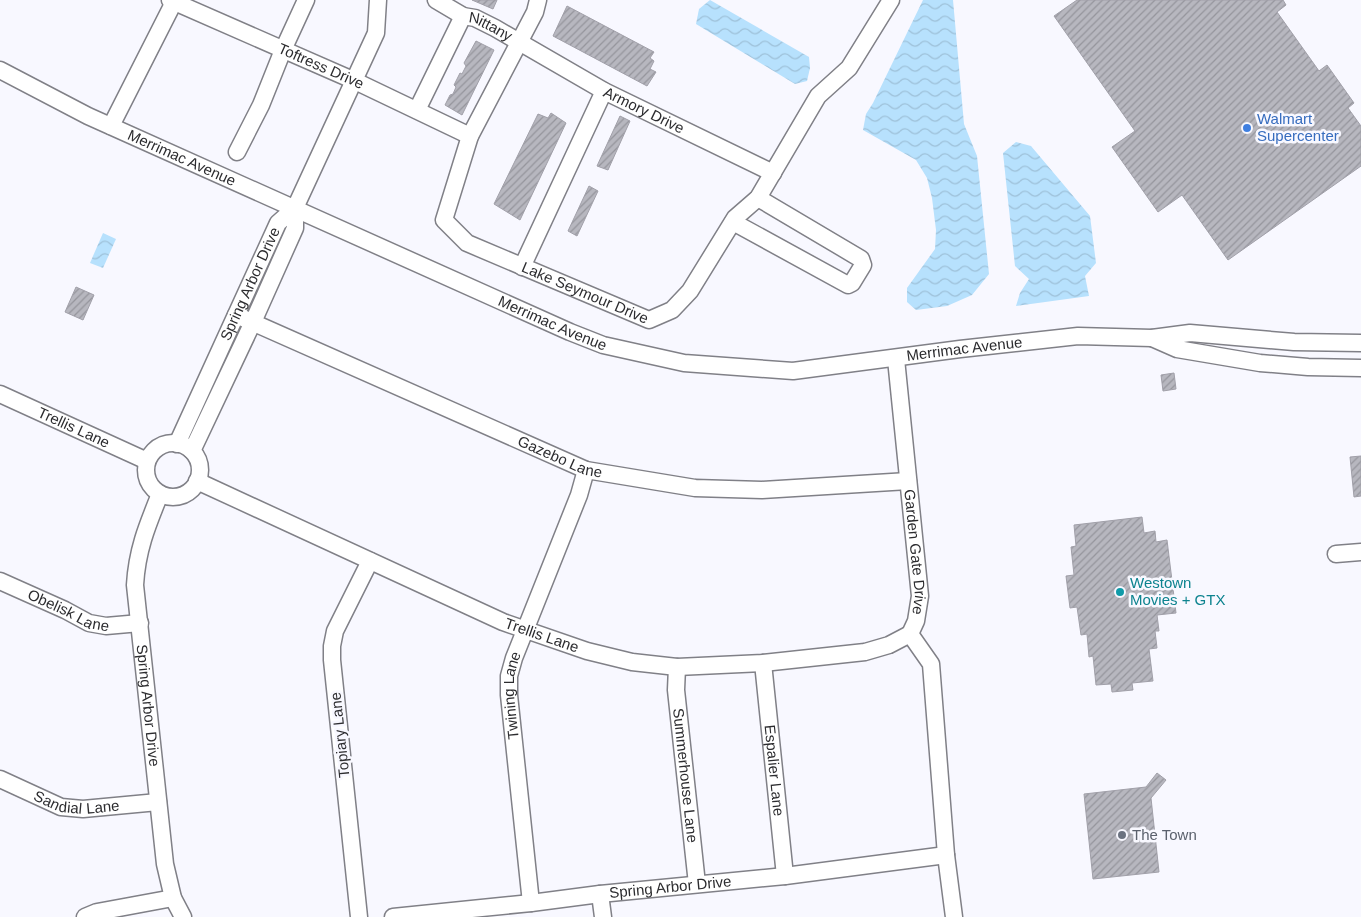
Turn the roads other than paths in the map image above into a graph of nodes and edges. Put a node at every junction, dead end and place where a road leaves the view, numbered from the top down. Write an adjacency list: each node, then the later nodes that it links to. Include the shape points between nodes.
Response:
1 (306, 0): 9 (street)
2 (378, 0): 11 (street, via 376,33)
3 (436, 0): 7 (street, Nittany)
4 (538, 0): 8 (street, Lake Seymour Drive)
5 (891, 0): 17 (street, Lake Seymour Drive, via 849,68 818,96)
6 (173, 1): 9 (street, Toftress Drive); 14 (street)
7 (462, 16): 8 (street, Nittany, via 475,18); 13 (street)
8 (519, 41): 12 (street, Armory Drive); 15 (street, Lake Seymour Drive)
9 (282, 50): 11 (street, Toftress Drive); 16 (street, via 261,105)
10 (0, 70): 14 (street, Merrimac Avenue)
11 (355, 81): 13 (street, Toftress Drive); 19 (street)
12 (604, 91): 17 (street, Armory Drive); 21 (street)
13 (417, 110): 15 (street, Toftress Drive)
14 (110, 126): 19 (street, Merrimac Avenue)
15 (470, 136): 21 (street, Lake Seymour Drive, via 444,220 467,244)
16 (238, 152)
17 (773, 172): 18 (street, Lake Seymour Drive)
18 (758, 198): 20 (street, Lake Seymour Drive); 20 (street, via 861,259 863,265 852,283 848,285)
19 (295, 208): 22 (street, Spring Arbor Drive, via 278,223); 23 (street, Spring Arbor Drive, via 295,228); 26 (street, Merrimac Avenue, via 603,345 684,363 793,371)
20 (733, 222): 21 (street, Lake Seymour Drive, via 690,291 672,310 649,320)
21 (522, 268)
22 (236, 315): 23 (street, Gazebo Lane); 29 (street, Spring Arbor Drive)
23 (254, 322): 30 (street, Spring Arbor Drive); 32 (street, Gazebo Lane)
24 (1152, 338): 25 (street, Merrimac Avenue, via 1190,333 1294,342); 26 (street, Merrimac Avenue, via 1078,336); 27 (street, Merrimac Avenue, via 1177,349 1260,363)
25 (1361, 342)
26 (896, 359): 34 (street, Garden Gate Drive)
27 (1361, 368)
28 (0, 394): 31 (street, Trellis Lane)
29 (177, 444): 30 (street); 31 (street, via 162,445)
30 (192, 451): 33 (street, via 199,465)
31 (147, 461): 35 (street, via 149,484)
32 (586, 470): 34 (street, Gazebo Lane, via 694,488 762,490); 41 (street, Twining Lane, via 579,495)
33 (197, 481): 35 (street, via 186,494 168,497); 38 (street, Trellis Lane)
34 (908, 481): 42 (street, Garden Gate Drive, via 920,596)
35 (160, 494): 40 (street, Spring Arbor Drive, via 136,565)
36 (1361, 552): 37 (street)
37 (1336, 554)
38 (370, 561): 41 (street, Trellis Lane); 55 (street, Topiary Lane, via 335,631 332,653)
39 (0, 581): 40 (street, Obelisk Lane, via 89,623 106,626)
40 (140, 623): 46 (street, Spring Arbor Drive)
41 (524, 629): 44 (street, Trellis Lane, via 623,660); 52 (street, Twining Lane, via 509,676 509,694)
42 (910, 634): 43 (street, Trellis Lane, via 865,652); 47 (street, Garden Gate Drive, via 931,664)
43 (763, 663): 44 (street, Trellis Lane); 48 (street, Espalier Lane)
44 (677, 667): 49 (street, Summerhouse Lane, via 676,690)
45 (0, 779): 46 (street, Sandial Lane, via 60,807 83,809)
46 (158, 802): 51 (street, Spring Arbor Drive, via 165,864)
47 (946, 855): 48 (street, Spring Arbor Drive); 58 (street, Garden Gate Drive)
48 (785, 876): 49 (street, Spring Arbor Drive)
49 (697, 884): 50 (street, Spring Arbor Drive)
50 (600, 894): 52 (street, Spring Arbor Drive); 57 (street)
51 (173, 898): 53 (street); 54 (street, Spring Arbor Drive)
52 (531, 903): 56 (street, Spring Arbor Drive)
53 (85, 917)
54 (183, 917)
55 (359, 917)
56 (393, 917)
57 (603, 917)
58 (954, 917)

